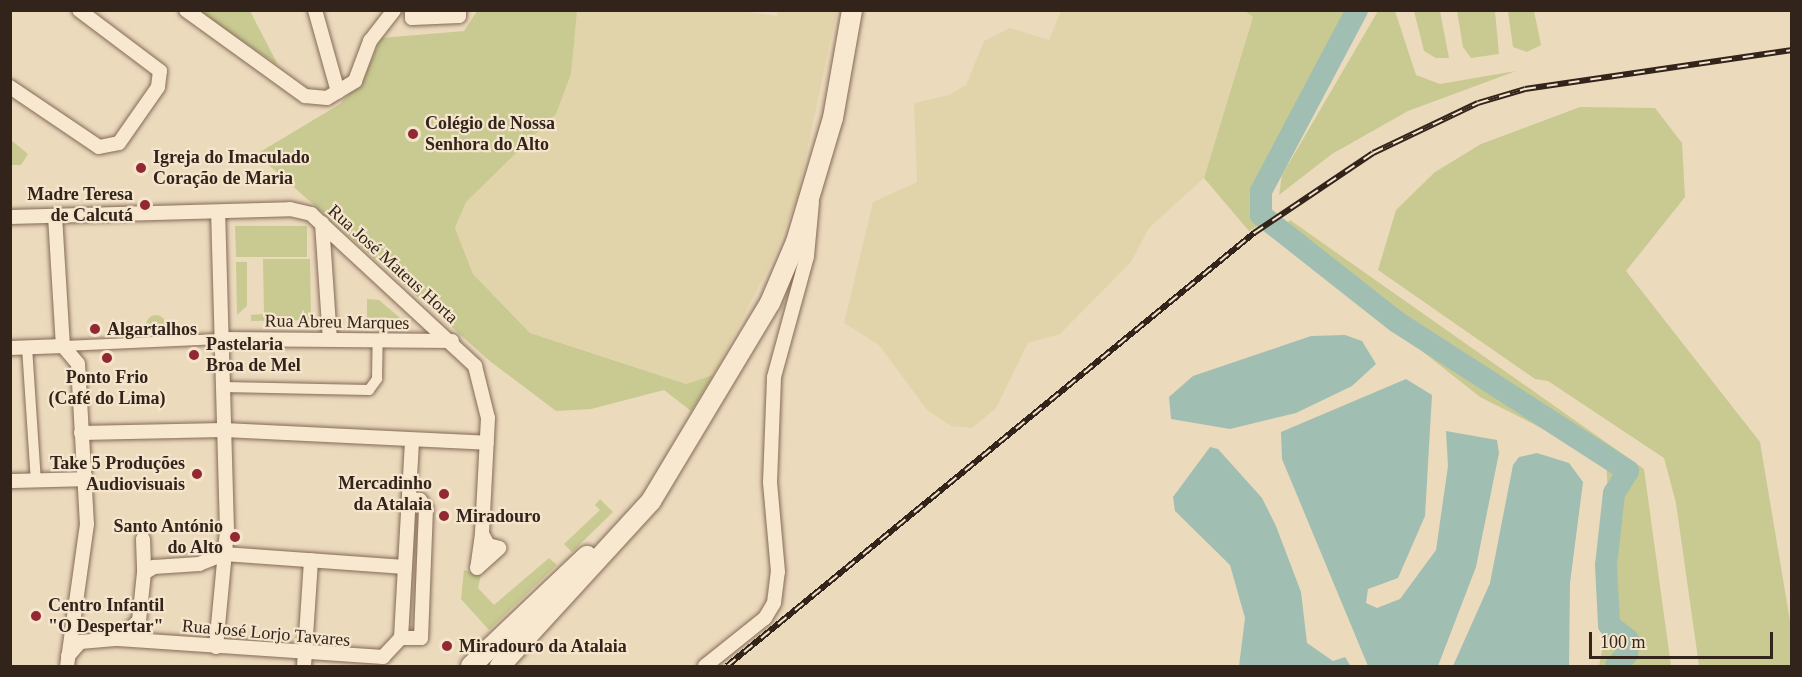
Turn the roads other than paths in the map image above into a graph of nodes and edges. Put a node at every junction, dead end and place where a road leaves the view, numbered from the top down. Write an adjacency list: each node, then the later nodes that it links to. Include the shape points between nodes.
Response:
1 (79, 10): 8 (street, via 160,71 158,87 119,143 107,149 94,144)
2 (186, 10): 9 (street, via 305,96 327,98)
3 (315, 10): 9 (street)
4 (394, 10): 9 (street, via 370,41 355,81)
5 (412, 10): 6 (street, via 412,18 459,16)
6 (459, 10)
7 (852, 10): 10 (main road, via 833,118)
8 (10, 87)
9 (338, 92)
10 (812, 193): 29 (main road, via 770,303); 51 (street, via 809,246 774,377 770,482 778,572 774,603 765,618)
11 (218, 212): 12 (street, Rua José Mateus Horta); 14 (street, Rua José Mateus Horta, via 296,209); 17 (street)
12 (55, 216): 13 (street, Rua José Mateus Horta); 21 (street)
13 (10, 217)
14 (322, 223): 15 (street, Rua José Mateus Horta); 16 (street)
15 (343, 243): 16 (street); 20 (street, Rua José Mateus Horta)
16 (327, 251): 18 (street)
17 (222, 339): 18 (street, Rua Abreu Marques); 21 (street); 24 (street)
18 (330, 339): 19 (street, Rua Abreu Marques)
19 (378, 340): 20 (street, Rua Abreu Marques); 24 (street, via 377,379 369,390)
20 (452, 341): 28 (street, Rua José Mateus Horta, via 482,380)
21 (63, 346): 22 (street); 26 (street, via 78,364)
22 (27, 347): 23 (street); 32 (street)
23 (10, 348)
24 (223, 387): 25 (street)
25 (224, 430): 26 (street); 27 (street); 36 (street)
26 (81, 433): 30 (street)
27 (412, 440): 28 (street); 33 (street)
28 (487, 443): 34 (street, Rua José Mateus Horta)
29 (690, 444): 49 (main road, via 621,523); 50 (main road, via 651,501)
30 (84, 479): 32 (street); 41 (street, via 87,524)
31 (10, 481): 32 (street)
32 (36, 481)
33 (409, 499): 38 (street); 42 (street, Rua José Lorjo Tavares, via 420,500 426,509 421,638)
34 (482, 534): 34 (street, Rua José Mateus Horta, via 477,568 499,548 488,545)
35 (142, 539): 39 (street)
36 (224, 554): 37 (street); 39 (street); 46 (street)
37 (311, 560): 38 (street); 47 (street)
38 (405, 567): 42 (street)
39 (144, 573): 40 (street)
40 (142, 614): 43 (street, via 134,630); 45 (street, via 143,633)
41 (74, 619): 44 (street, via 75,629); 48 (street)
42 (401, 638): 47 (street, Rua José Lorjo Tavares, via 379,659)
43 (118, 639): 44 (street, Rua José Lorjo Tavares); 45 (street, Rua José Lorjo Tavares)
44 (88, 640): 48 (street, via 75,644)
45 (151, 641): 46 (street, Rua José Lorjo Tavares)
46 (216, 647): 47 (street, Rua José Lorjo Tavares)
47 (304, 660)
48 (68, 661)
49 (471, 666)
50 (500, 666)
51 (705, 666)

